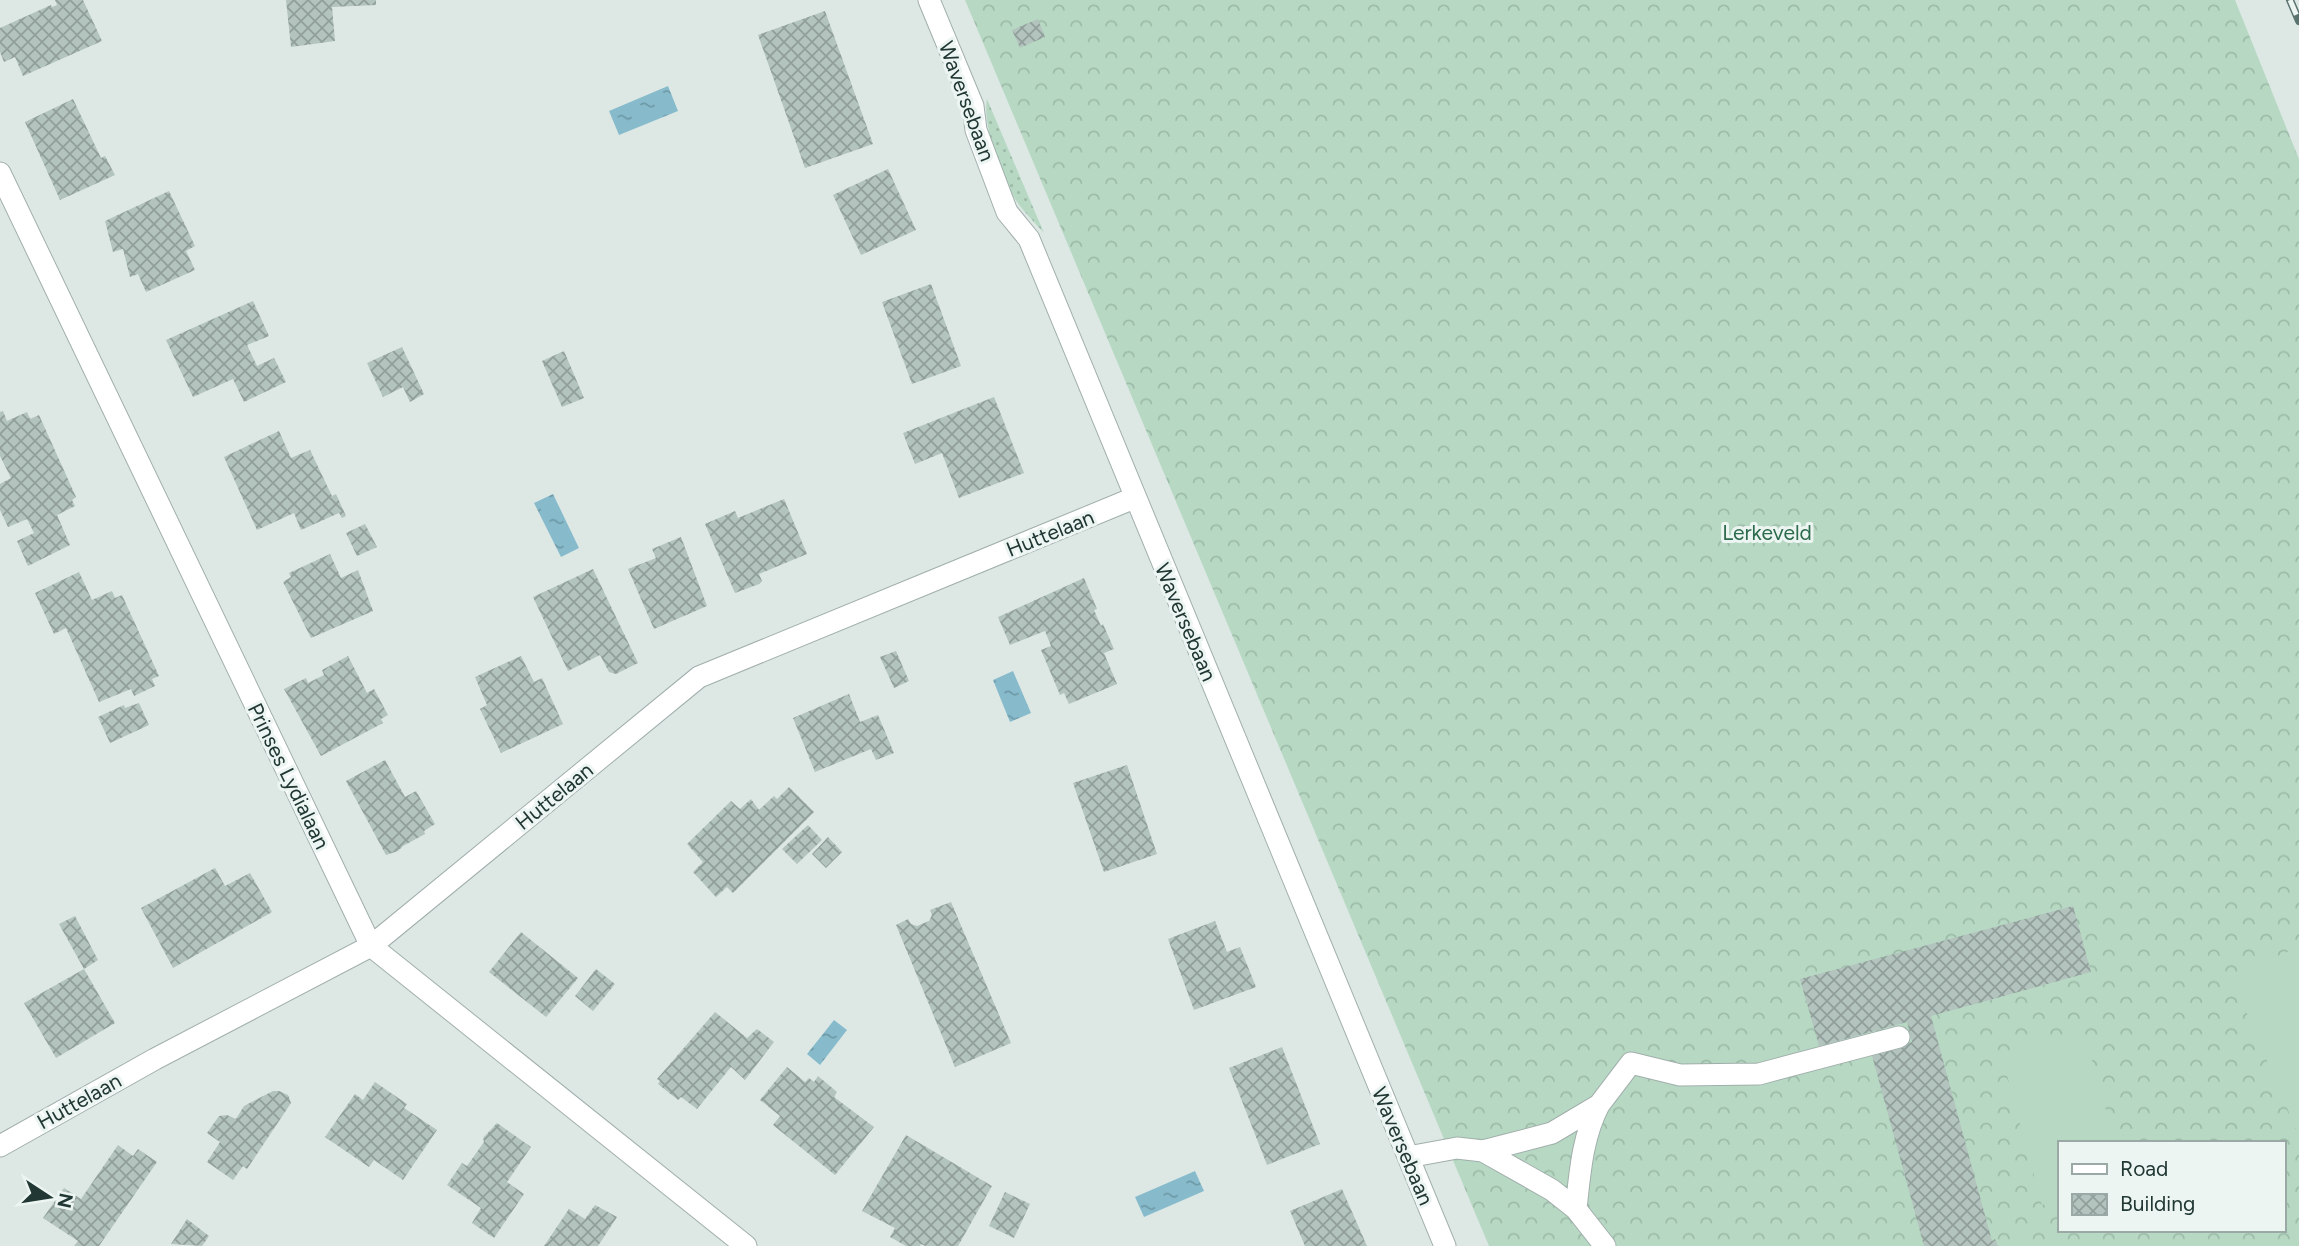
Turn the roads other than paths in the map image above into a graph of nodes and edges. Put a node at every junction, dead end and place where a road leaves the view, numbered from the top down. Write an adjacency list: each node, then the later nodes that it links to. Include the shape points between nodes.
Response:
1 (929, 0): 3 (street, Waversebaan, via 973,106 976,130 1007,212 1029,239)
2 (0, 173): 4 (street, Prinses Lydialaan)
3 (1134, 498): 4 (street, Huttelaan, via 699,677); 9 (street, Waversebaan)
4 (371, 946): 7 (street, Huttelaan); 11 (street, Prinses Lydialaan)
5 (1899, 1037): 6 (street, via 1759,1074 1680,1075 1630,1063)
6 (1599, 1105): 8 (street, via 1552,1133); 10 (street, via 1588,1127)
7 (0, 1146)
8 (1483, 1151): 9 (street, via 1457,1148); 10 (street)
9 (1408, 1157): 12 (street, Waversebaan)
10 (1576, 1209): 13 (street)
11 (746, 1246)
12 (1445, 1246)
13 (1605, 1246)

